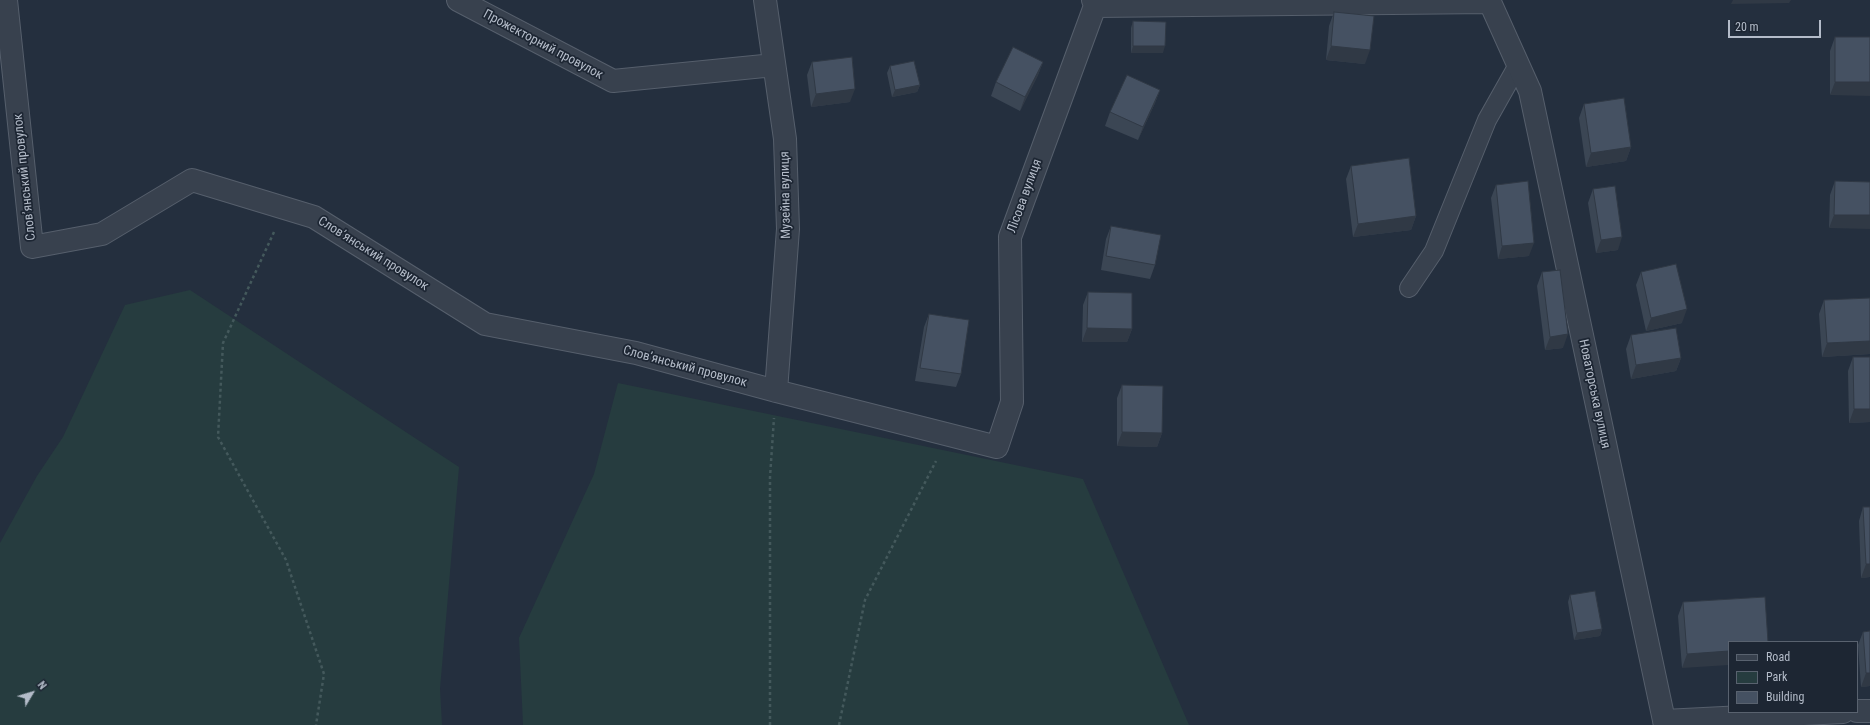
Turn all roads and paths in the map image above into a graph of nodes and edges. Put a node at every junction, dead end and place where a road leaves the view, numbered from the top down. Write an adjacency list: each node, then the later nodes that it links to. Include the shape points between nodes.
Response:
1 (6, 0): 8 (street, Словʼянський провулок, via 32,247 102,234 192,180)
2 (458, 0): 6 (street, Прожекторний провулок, via 613,81)
3 (765, 0): 6 (street, Музейна вулиця)
4 (1489, 1): 5 (street, Новаторська вулиця); 7 (street, Новаторська вулиця)
5 (1094, 3): 11 (street, Лісова вулиця, via 1010,237 1012,402 997,447)
6 (774, 65): 10 (street, Музейна вулиця, via 785,139 788,229)
7 (1518, 65): 9 (lane, via 1487,120 1434,251); 15 (street, Новаторська вулиця, via 1530,92)
8 (285, 208): 10 (street, Словʼянський провулок, via 314,217 485,324 636,353); 16 (path, via 223,343 218,437 286,560 324,674)
9 (1409, 288)
10 (776, 391): 11 (street, Словʼянський провулок); 17 (path, via 770,477)
11 (949, 435): 18 (path, via 865,600)
12 (1858, 711): 13 (street)
13 (1870, 711)
14 (1826, 713): 15 (street)
15 (1665, 723)
16 (316, 725)
17 (770, 725)
18 (839, 725)

